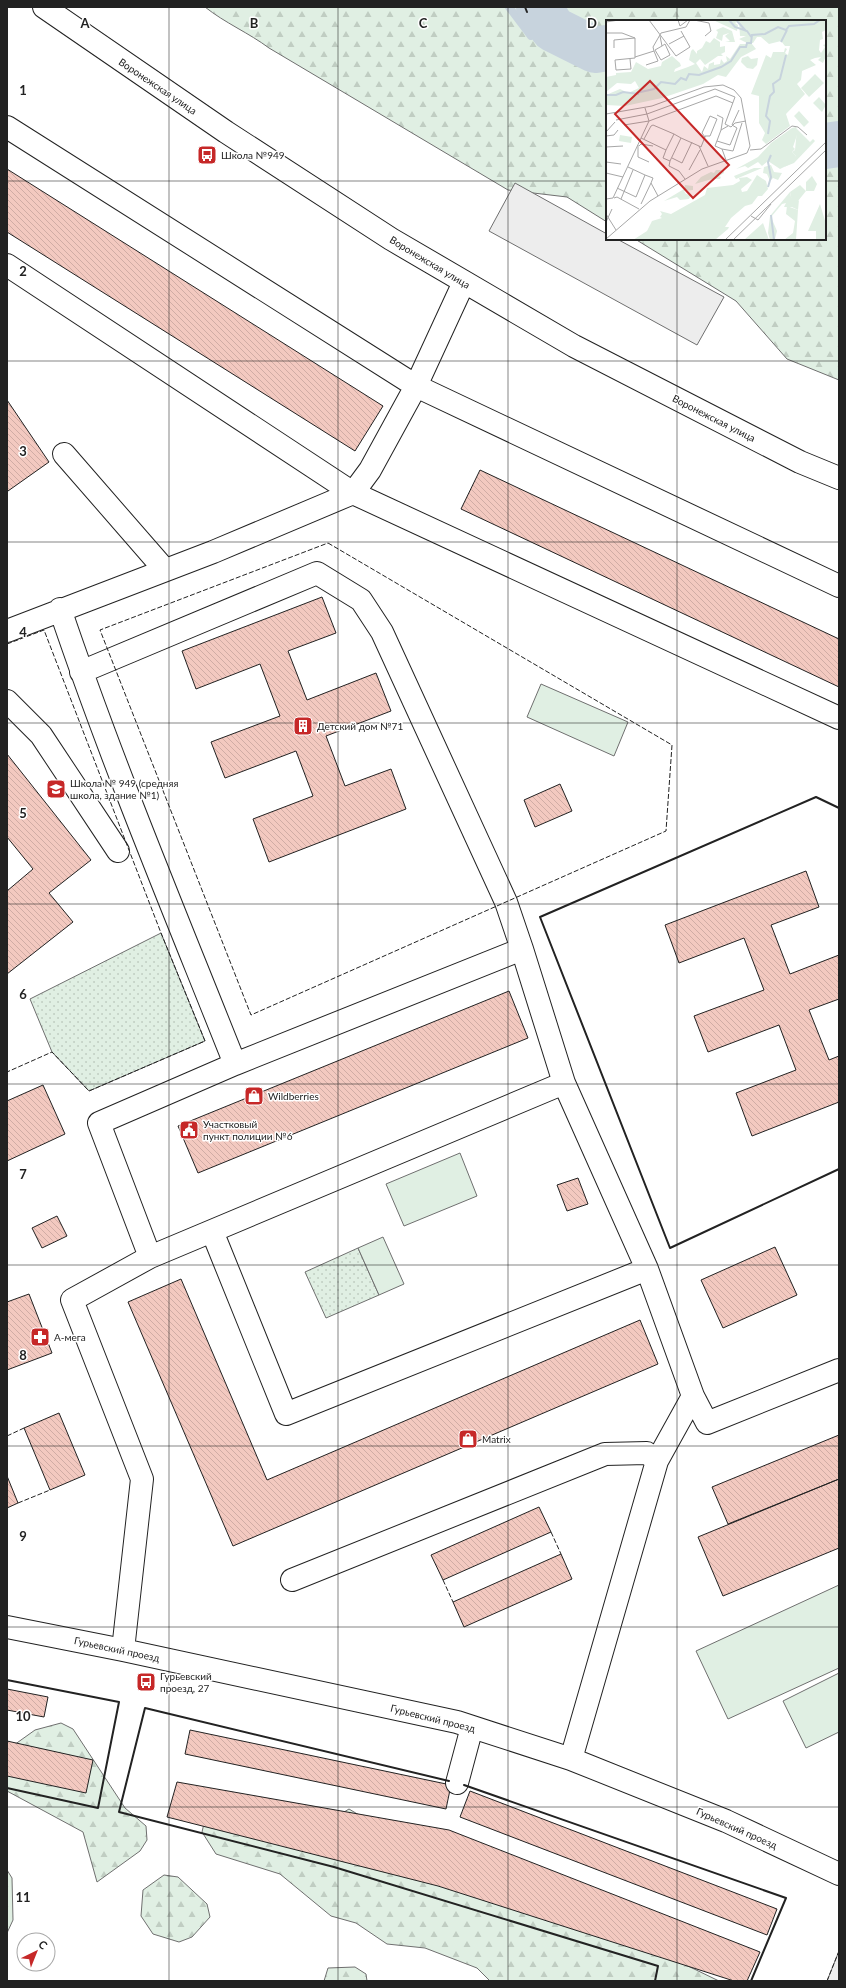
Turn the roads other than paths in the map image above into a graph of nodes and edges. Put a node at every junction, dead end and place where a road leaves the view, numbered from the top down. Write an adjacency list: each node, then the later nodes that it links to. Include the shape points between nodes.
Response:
1 (44, 7): 4 (street, Воронежская улица, via 226,132 391,239)
2 (7, 127): 5 (street)
3 (7, 265): 8 (street)
4 (464, 282): 5 (street); 7 (street, Воронежская улица, via 574,346 800,462)
5 (416, 386): 8 (street, via 370,470); 10 (street)
6 (64, 454): 9 (street)
7 (839, 478)
8 (354, 493): 9 (street); 15 (street)
9 (165, 570): 11 (street)
10 (839, 586)
11 (60, 609): 12 (street); 13 (street)
12 (7, 631)
13 (81, 672): 17 (street, via 317,573 361,600 385,638 506,902); 18 (street)
14 (7, 701): 16 (street, via 41,735)
15 (839, 718)
16 (118, 851)
17 (522, 949): 18 (street); 19 (street)
18 (235, 1064): 21 (street, via 99,1123)
19 (564, 1083): 20 (street); 22 (street)
20 (212, 1231): 21 (street); 22 (street, via 286,1414)
21 (150, 1257): 28 (street, via 72,1300 142,1479)
22 (647, 1269): 24 (street)
23 (839, 1370): 24 (street, via 707,1423)
24 (693, 1396): 25 (street)
25 (656, 1461): 26 (street, via 647,1453 605,1454); 30 (street)
26 (292, 1580)
27 (7, 1627): 28 (street, Гурьевский проезд)
28 (123, 1650): 29 (street, Гурьевский проезд, via 354,1698)
29 (472, 1727): 30 (street, Гурьевский проезд); 31 (street)
30 (571, 1759): 32 (street, Гурьевский проезд, via 726,1821)
31 (457, 1783)
32 (839, 1874)

